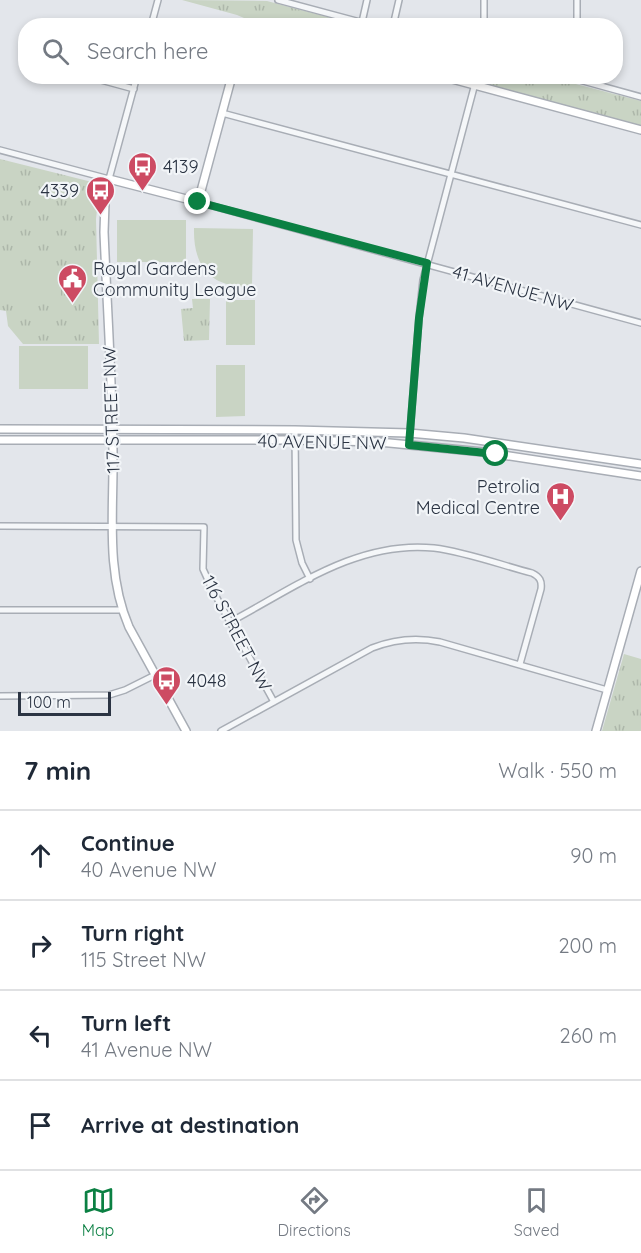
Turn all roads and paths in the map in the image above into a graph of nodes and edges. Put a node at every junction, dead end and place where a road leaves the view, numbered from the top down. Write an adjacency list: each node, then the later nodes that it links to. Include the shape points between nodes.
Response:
1 (157, 0): 7 (street)
2 (278, 0): 8 (street)
3 (368, 0): 9 (street)
4 (399, 0): 10 (street)
5 (484, 0): 11 (street)
6 (577, 0): 12 (street)
7 (153, 18)
8 (347, 18)
9 (363, 18)
10 (395, 18)
11 (484, 18)
12 (577, 18)
13 (116, 84): 19 (street)
14 (135, 84): 19 (street, 117 STREET NW)
15 (230, 84): 21 (street)
16 (470, 84): 18 (street)
17 (597, 84): 20 (street)
18 (474, 85): 22 (street); 24 (street)
19 (134, 89): 25 (street, 117 STREET NW)
20 (641, 97)
21 (222, 113): 24 (street); 26 (street)
22 (641, 130)
23 (1, 150): 25 (street, 41 AVENUE NW)
24 (450, 174): 27 (street); 28 (street)
25 (109, 179): 26 (street, 41 AVENUE NW); 31 (street, 117 STREET NW, via 104,232)
26 (198, 202): 28 (street, 41 AVENUE NW)
27 (641, 225)
28 (427, 263): 29 (street, 41 AVENUE NW); 33 (street)
29 (641, 323)
30 (0, 429): 31 (street, 40 AVENUE NW)
31 (112, 430): 32 (street, 40 AVENUE NW); 35 (street, 117 STREET NW)
32 (295, 430): 33 (street, 40 AVENUE NW); 36 (street)
33 (409, 433): 37 (street); 38 (street, 40 AVENUE NW)
34 (0, 440): 35 (street, 40 AVENUE NW)
35 (112, 440): 36 (street, 40 AVENUE NW); 41 (street, 117 STREET NW)
36 (295, 440): 37 (street, 40 AVENUE NW); 43 (street, via 296,540)
37 (409, 445): 39 (street, 40 AVENUE NW)
38 (641, 464)
39 (641, 476)
40 (0, 526): 41 (street)
41 (113, 526): 45 (street, 117 STREET NW, via 113,568); 46 (street, 116 STREET NW, via 204,527 203,569)
42 (641, 571): 49 (street)
43 (310, 579): 46 (street); 47 (street, via 363,555 412,548 455,552 532,573 542,584)
44 (0, 610): 45 (street)
45 (122, 610): 48 (street, 117 STREET NW)
46 (230, 622): 51 (street, 116 STREET NW)
47 (520, 664): 49 (street); 51 (street, via 431,640 396,640 372,648)
48 (155, 675): 50 (street, via 109,695); 52 (street, 117 STREET NW)
49 (607, 690): 54 (street)
50 (0, 696)
51 (274, 702): 53 (street)
52 (186, 731)
53 (221, 731)
54 (596, 731)

